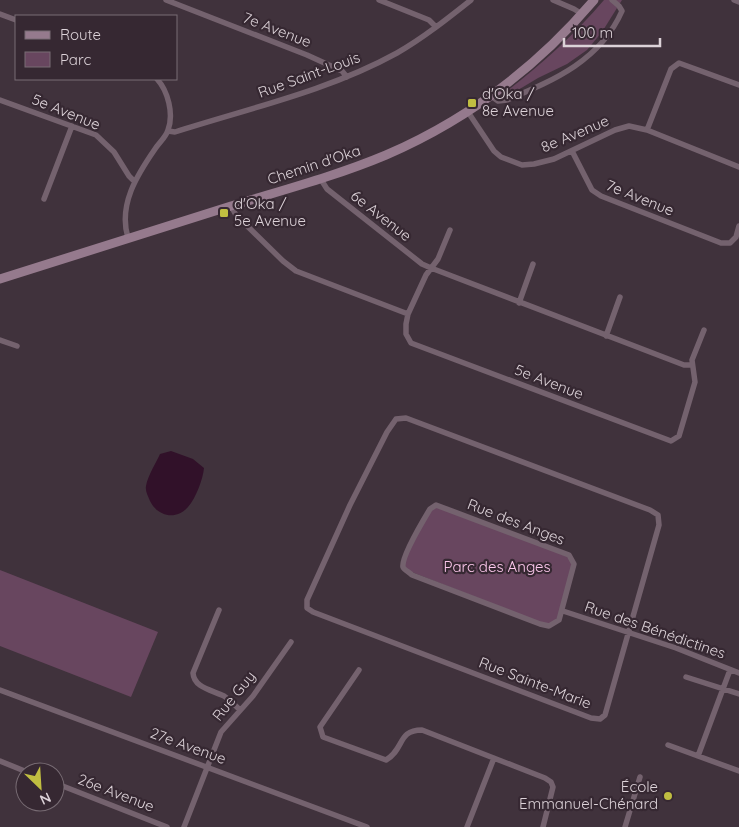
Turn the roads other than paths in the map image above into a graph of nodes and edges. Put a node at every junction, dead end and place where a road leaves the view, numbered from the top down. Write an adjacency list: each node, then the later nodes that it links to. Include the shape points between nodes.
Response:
1 (166, 0): 13 (street, 7e Avenue, via 332,66)
2 (379, 0): 12 (street, via 429,20)
3 (471, 0): 12 (street, Rue Saint-Louis)
4 (553, 0): 10 (street)
5 (594, 0): 10 (main road, Chemin d'Oka)
6 (612, 0): 16 (street, via 622,12 590,56 556,77 507,100 498,101)
7 (734, 0): 8 (street)
8 (739, 2)
9 (0, 14): 11 (street)
10 (582, 14): 16 (main road, Chemin d'Oka, via 544,53)
11 (15, 20)
12 (436, 27): 13 (street, Rue Saint-Louis, via 398,52)
13 (348, 77): 21 (street, Rue Saint-Louis)
14 (158, 80): 21 (street, via 168,102)
15 (739, 85): 20 (street, via 679,63 671,69)
16 (491, 96): 18 (main road, Chemin d'Oka)
17 (0, 100): 19 (street, 5e Avenue)
18 (468, 112): 22 (street, 8e Avenue, via 490,146 510,161 534,164); 24 (main road, Chemin d'Oka, via 392,152)
19 (72, 126): 25 (street, 5e Avenue, via 106,143); 26 (street)
20 (647, 130): 22 (street, 8e Avenue, via 629,126); 23 (street, 8e Avenue)
21 (168, 131): 25 (street)
22 (572, 151): 28 (street, 7e Avenue, via 592,190 601,196 721,243 730,243)
23 (739, 167)
24 (320, 178): 27 (main road, Chemin d'Oka); 32 (street, 6e Avenue, via 327,189)
25 (134, 181): 30 (street, via 126,216)
26 (44, 199)
27 (231, 206): 30 (main road, Chemin d'Oka); 36 (street, via 236,215 296,271)
28 (739, 226)
29 (450, 230): 32 (street)
30 (128, 238): 33 (main road, Chemin d'Oka)
31 (533, 264): 35 (street)
32 (431, 268): 35 (street, 6e Avenue); 36 (street)
33 (0, 279)
34 (620, 297): 38 (street)
35 (519, 303): 38 (street, 6e Avenue)
36 (408, 314): 41 (street, 5e Avenue, via 406,334 411,343 671,441 679,436 695,382)
37 (704, 330): 41 (street)
38 (606, 336): 41 (street, 6e Avenue, via 684,365)
39 (0, 340): 40 (street)
40 (17, 346)
41 (692, 365)
42 (219, 610): 54 (street, via 193,673 194,679 226,697)
43 (563, 611): 43 (street, Rue des Anges, via 559,620 548,626 404,569 405,556 430,509 436,505 569,555 574,564); 44 (street, Rue des Bénédictines)
44 (628, 632): 44 (street, Rue Sainte-Marie, via 605,715 600,719 313,612 307,608 307,600 387,432 396,419 406,418 658,515 659,525); 47 (street, Rue des Bénédictines)
45 (292, 642): 54 (street, Rue Guy)
46 (360, 670): 57 (street, via 320,727 323,737 386,760 394,755 407,732 422,730)
47 (730, 670): 48 (street, Rue des Bénédictines); 50 (street)
48 (739, 673)
49 (686, 677): 50 (street)
50 (722, 688): 52 (street); 56 (street)
51 (1, 690): 53 (street); 59 (street, 27e Avenue)
52 (739, 694)
53 (0, 698)
54 (240, 710): 59 (street, Rue Guy, via 221,732)
55 (668, 745): 56 (street)
56 (698, 756): 61 (street)
57 (494, 758): 67 (street); 68 (street, via 551,782 553,790)
58 (0, 762): 60 (street)
59 (207, 766): 65 (street, Rue Guy); 66 (street, 27e Avenue)
60 (15, 768)
61 (739, 772)
62 (640, 777): 69 (street)
63 (65, 787): 64 (street, 26e Avenue)
64 (167, 827)
65 (184, 827)
66 (367, 827)
67 (467, 827)
68 (543, 827)
69 (625, 827)

